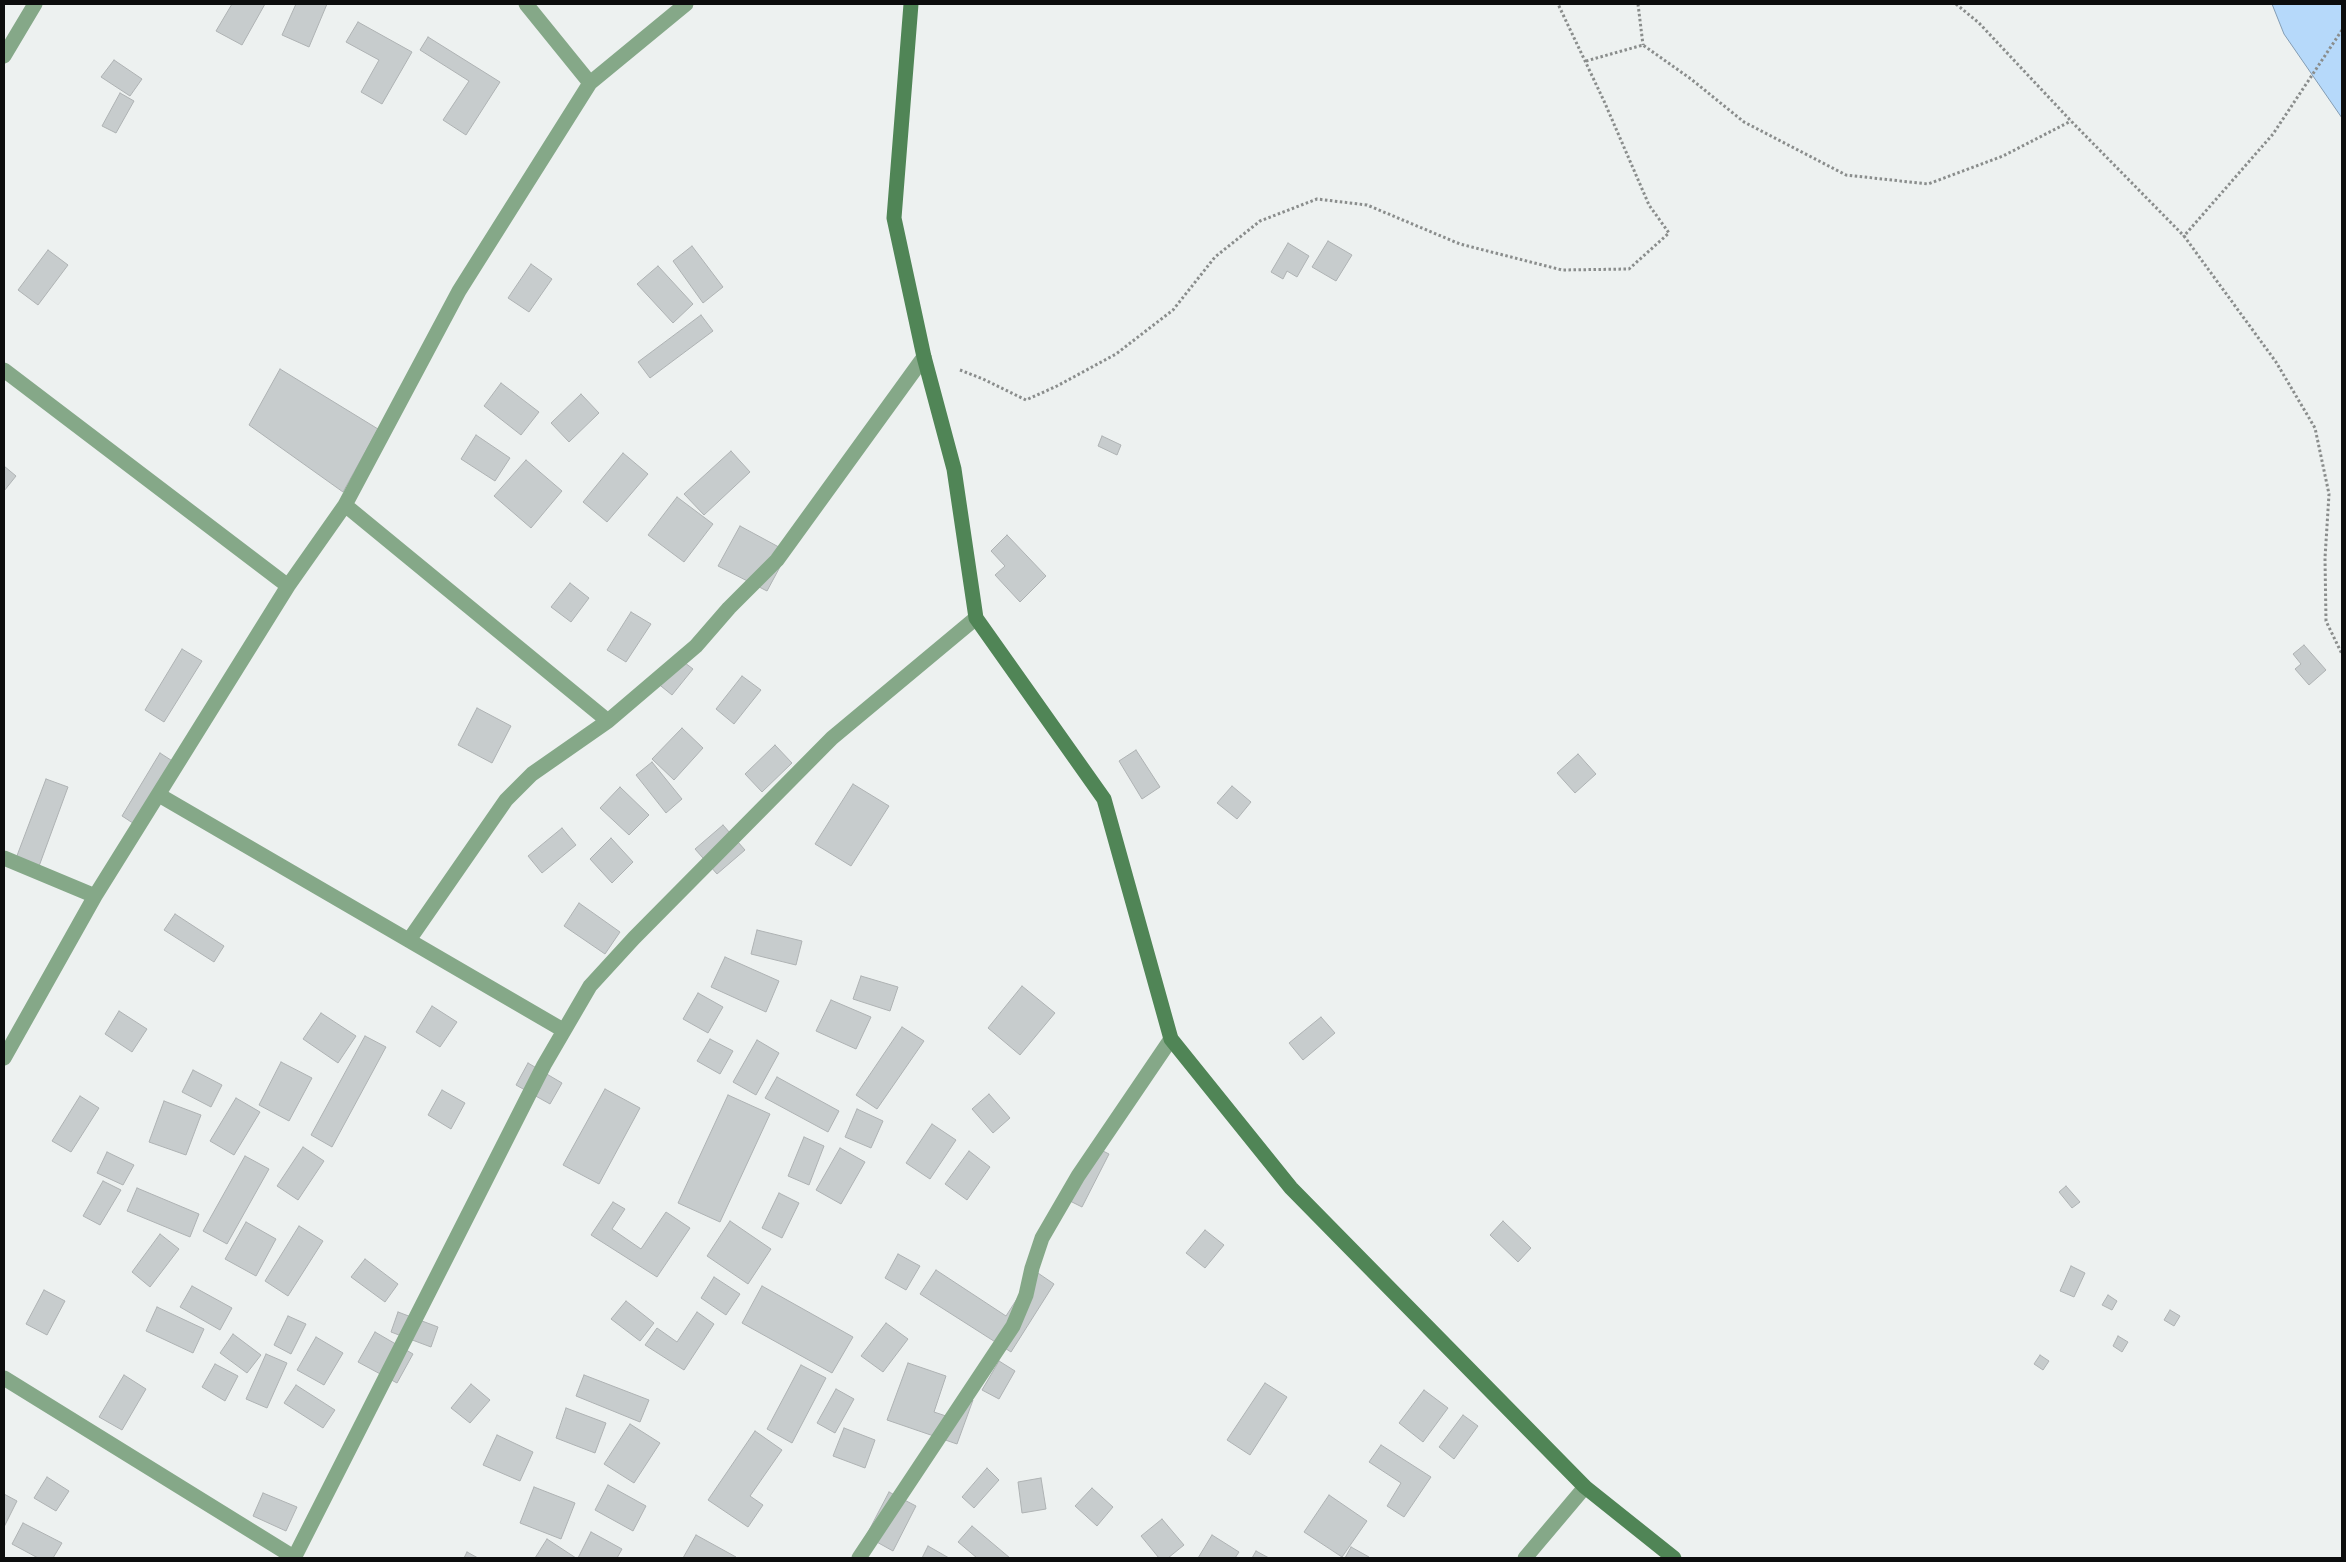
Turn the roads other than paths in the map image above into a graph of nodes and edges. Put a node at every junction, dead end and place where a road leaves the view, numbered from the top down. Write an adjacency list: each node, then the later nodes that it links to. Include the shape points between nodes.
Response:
1 (35, 4): 5 (street)
2 (526, 4): 6 (street)
3 (686, 4): 6 (street)
4 (911, 4): 7 (street, via 894,218)
5 (4, 56)
6 (590, 82): 9 (street, via 459,291)
7 (924, 357): 11 (street, via 954,469); 12 (street, via 777,560 696,646)
8 (4, 370): 10 (street)
9 (345, 505): 10 (street); 12 (street)
10 (288, 586): 13 (street)
11 (976, 618): 17 (street, via 832,738 634,938 590,986); 18 (street, via 1104,799)
12 (608, 721): 16 (street, via 532,774 506,800)
13 (159, 795): 15 (street); 16 (street)
14 (4, 858): 15 (street)
15 (95, 896): 19 (street)
16 (408, 940): 17 (street)
17 (563, 1030): 22 (street)
18 (1171, 1039): 21 (street, via 1291,1188); 23 (street, via 1078,1176 1042,1238 1026,1295 1013,1326)
19 (4, 1058)
20 (4, 1378): 22 (street)
21 (1586, 1487): 24 (street); 25 (street)
22 (294, 1558)
23 (859, 1558)
24 (1525, 1558)
25 (1674, 1558)

